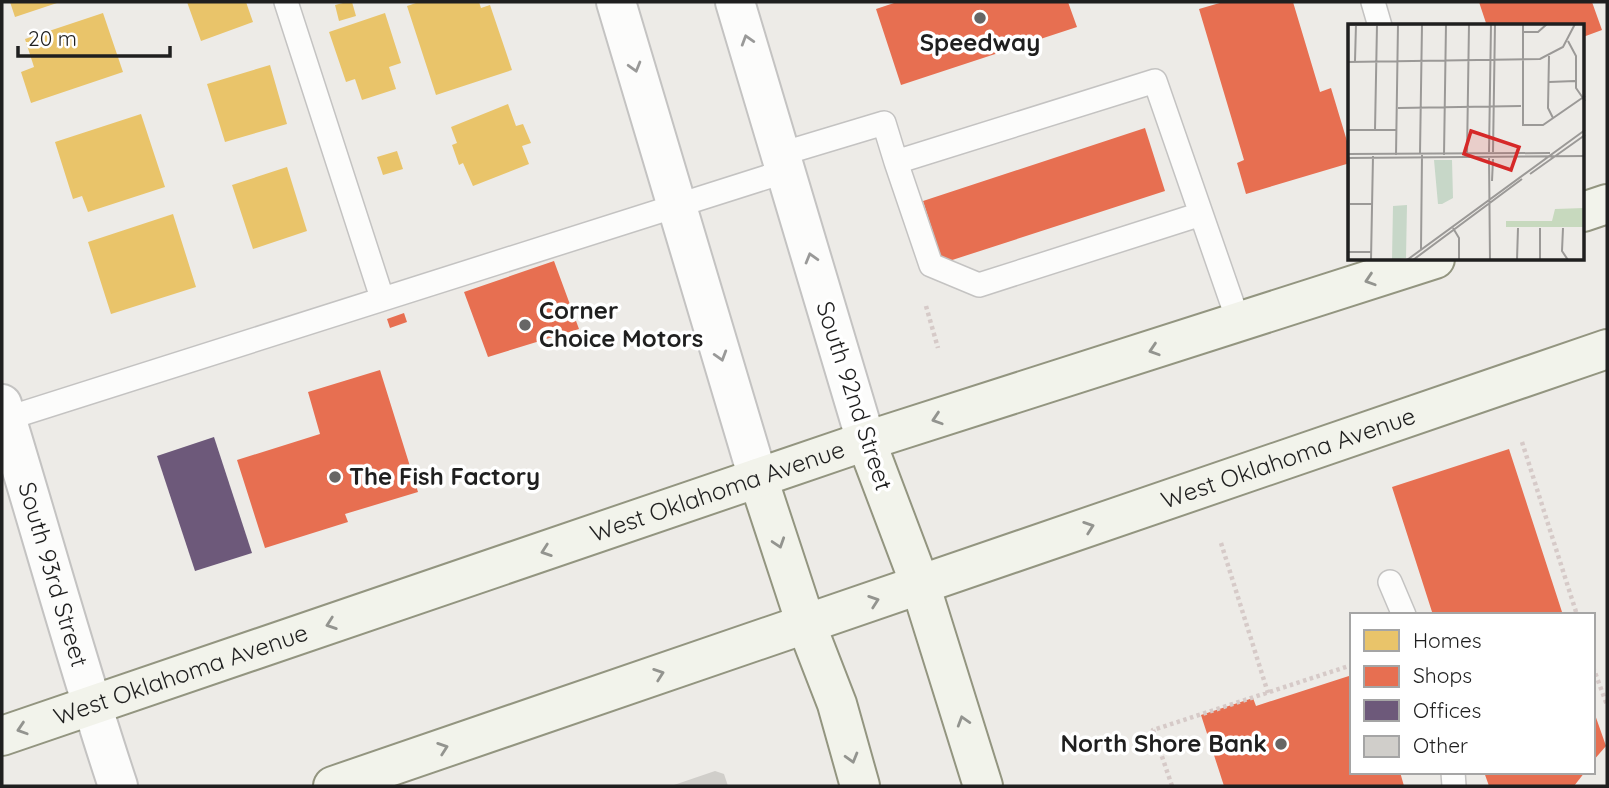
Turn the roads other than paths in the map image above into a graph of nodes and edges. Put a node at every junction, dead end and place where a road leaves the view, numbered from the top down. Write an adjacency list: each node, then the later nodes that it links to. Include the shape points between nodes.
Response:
1 (286, 2): 13 (lane)
2 (616, 2): 9 (street, one-way to 9)
3 (735, 2): 6 (street, South 92nd Street, one-way to 3)
4 (1373, 2): 5 (lane)
5 (1379, 24)
6 (783, 162): 7 (lane, via 884,123); 9 (lane); 17 (street, South 92nd Street, one-way to 6)
7 (896, 162): 11 (lane, via 931,265 979,285); 11 (lane, via 1155,81)
8 (1607, 204): 10 (main road)
9 (675, 205): 13 (lane); 18 (street, one-way to 18)
10 (1584, 212)
11 (1201, 214): 14 (lane)
12 (1427, 261): 14 (main road, West Oklahoma Avenue, one-way to 14)
13 (382, 298): 16 (lane)
14 (1239, 323): 17 (main road, West Oklahoma Avenue, one-way to 17)
15 (1607, 349): 20 (main road, West Oklahoma Avenue, one-way to 15)
16 (3, 414): 23 (street, South 93rd Street)
17 (866, 441): 18 (main road, West Oklahoma Avenue); 20 (main road, South 92nd Street)
18 (758, 478): 22 (main road, one-way to 22); 23 (main road, West Oklahoma Avenue, one-way to 23)
19 (1390, 582): 21 (lane)
20 (920, 584): 22 (main road, West Oklahoma Avenue, one-way to 20); 29 (main road, South 92nd Street, one-way to 20)
21 (1403, 613)
22 (806, 624): 25 (main road, West Oklahoma Avenue, one-way to 22); 28 (main road, one-way to 28, via 837,704)
23 (91, 705): 24 (main road, West Oklahoma Avenue, one-way to 24); 26 (street, South 93rd Street)
24 (2, 736)
25 (399, 775): 27 (main road, West Oklahoma Avenue)
26 (118, 786)
27 (332, 786)
28 (860, 786)
29 (983, 786)

